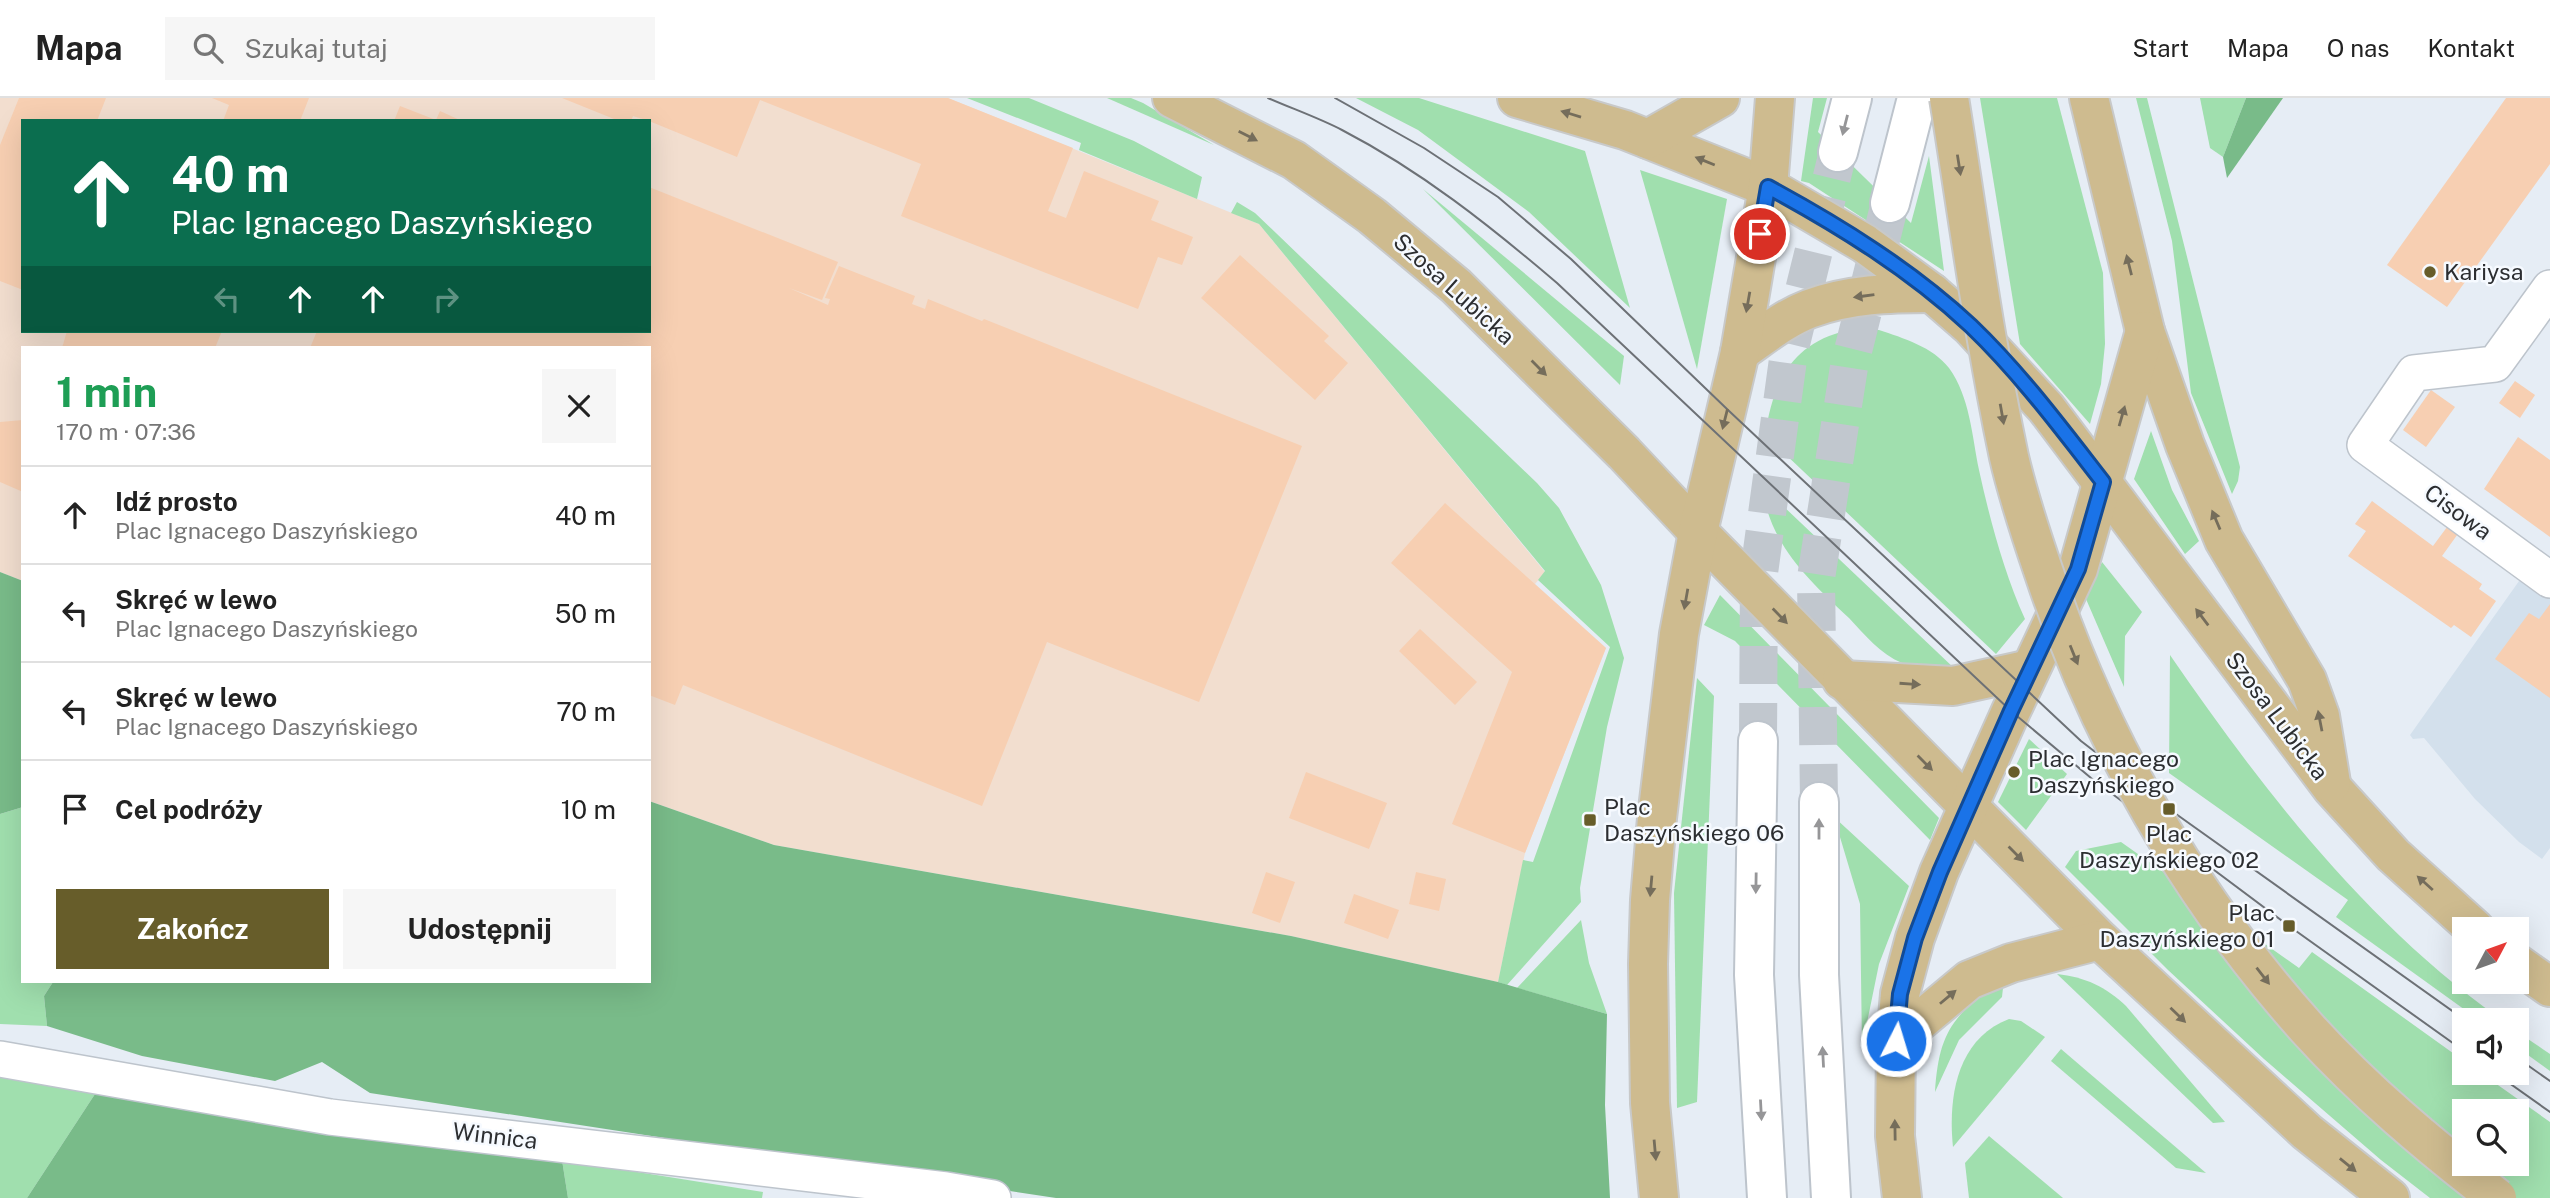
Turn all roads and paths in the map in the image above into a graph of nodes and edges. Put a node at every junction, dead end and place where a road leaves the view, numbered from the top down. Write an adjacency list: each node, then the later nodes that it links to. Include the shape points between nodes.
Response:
1 (1172, 98): 18 (main road, Szosa Lubicka, one-way to 18, via 1294,160 1383,224 1456,286)
2 (1517, 98): 9 (main road, one-way to 2)
3 (1720, 98): 9 (main road)
4 (1775, 98): 11 (main road)
5 (1852, 98): 10 (street, one-way to 10)
6 (1917, 98): 12 (street)
7 (1949, 98): 38 (main road, one-way to 38, bridge, via 2010,458 2058,614 2089,693 2176,855 2223,926 2272,987 2346,1068)
8 (2089, 98): 15 (main road, one-way to 8)
9 (1648, 139): 11 (main road, one-way to 9)
10 (1838, 152)
11 (1768, 187): 14 (main road, via 1865,244); 16 (main road, one-way to 16)
12 (1890, 203)
13 (2550, 288): 19 (street, Cisowa, via 2495,364 2414,373 2365,445)
14 (1932, 293): 16 (main road, one-way to 16, via 1857,296 1810,308); 17 (main road, via 2010,367)
15 (2145, 331): 17 (main road, one-way to 15); 23 (main road, one-way to 15, via 2312,693 2224,540)
16 (1740, 352): 18 (main road, one-way to 18)
17 (2103, 482): 20 (main road, via 2078,569); 23 (main road, Szosa Lubicka, one-way to 17)
18 (1698, 532): 21 (main road, one-way to 21); 33 (main road, one-way to 33, via 1679,634 1650,900 1650,1103)
19 (2550, 580)
20 (2030, 669): 21 (main road, one-way to 20, via 1953,686); 25 (main road)
21 (1842, 680): 25 (main road, one-way to 25)
22 (1758, 741): 34 (street, one-way to 34, via 1754,975)
23 (2332, 788): 26 (main road, Szosa Lubicka, one-way to 23, via 2393,855)
24 (1819, 802): 35 (street, one-way to 24, via 1819,975)
25 (1968, 806): 27 (main road, one-way to 27); 30 (main road, via 1915,938 1900,994)
26 (2462, 917)
27 (2100, 940): 30 (main road, one-way to 27, via 1969,979); 37 (main road, one-way to 37, via 2307,1132)
28 (2529, 972): 29 (main road)
29 (2550, 987)
30 (1896, 1041): 36 (main road, one-way to 30, via 1895,1136)
31 (0, 1059): 32 (street, Winnica, via 330,1117)
32 (993, 1198)
33 (1659, 1198)
34 (1767, 1198)
35 (1831, 1198)
36 (1902, 1198)
37 (2390, 1198)
38 (2497, 1198)

